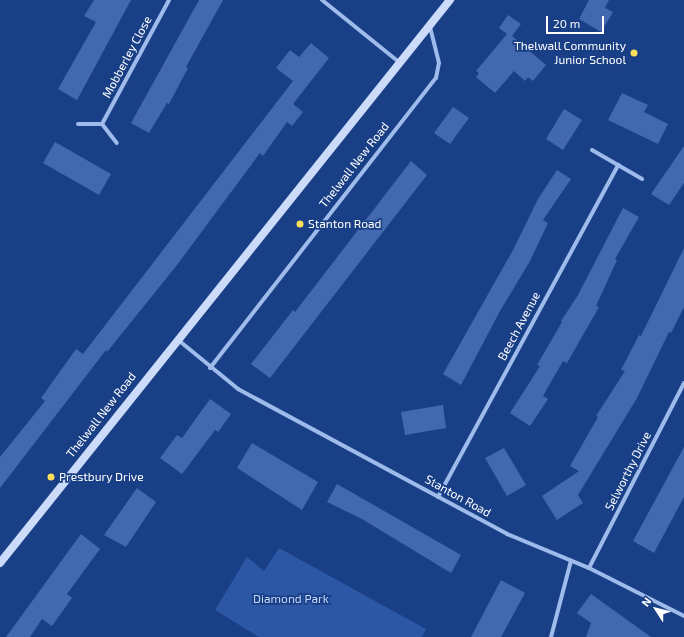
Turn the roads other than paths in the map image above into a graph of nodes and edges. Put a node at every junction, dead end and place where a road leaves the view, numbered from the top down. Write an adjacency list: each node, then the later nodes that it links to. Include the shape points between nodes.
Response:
1 (169, 0): 7 (street, Mobberley Close)
2 (322, 0): 5 (street)
3 (450, 0): 4 (main road, Thelwall New Road)
4 (430, 26): 5 (main road, Thelwall New Road); 13 (street, Thelwall New Road, via 440,63 436,78)
5 (400, 63): 12 (main road, Thelwall New Road)
6 (78, 124): 7 (street)
7 (102, 124): 8 (street)
8 (117, 143)
9 (592, 150): 10 (street)
10 (618, 165): 11 (street); 15 (street, Beech Avenue)
11 (642, 179)
12 (177, 339): 13 (street); 17 (main road, Thelwall New Road)
13 (210, 368): 15 (street, Stanton Road, via 238,389)
14 (684, 383): 18 (street, Selworthy Drive)
15 (438, 497): 16 (street, Stanton Road, via 517,539)
16 (571, 561): 18 (street, Stanton Road); 20 (street)
17 (0, 563)
18 (589, 568): 19 (street, Stanton Road)
19 (684, 616)
20 (551, 637)

